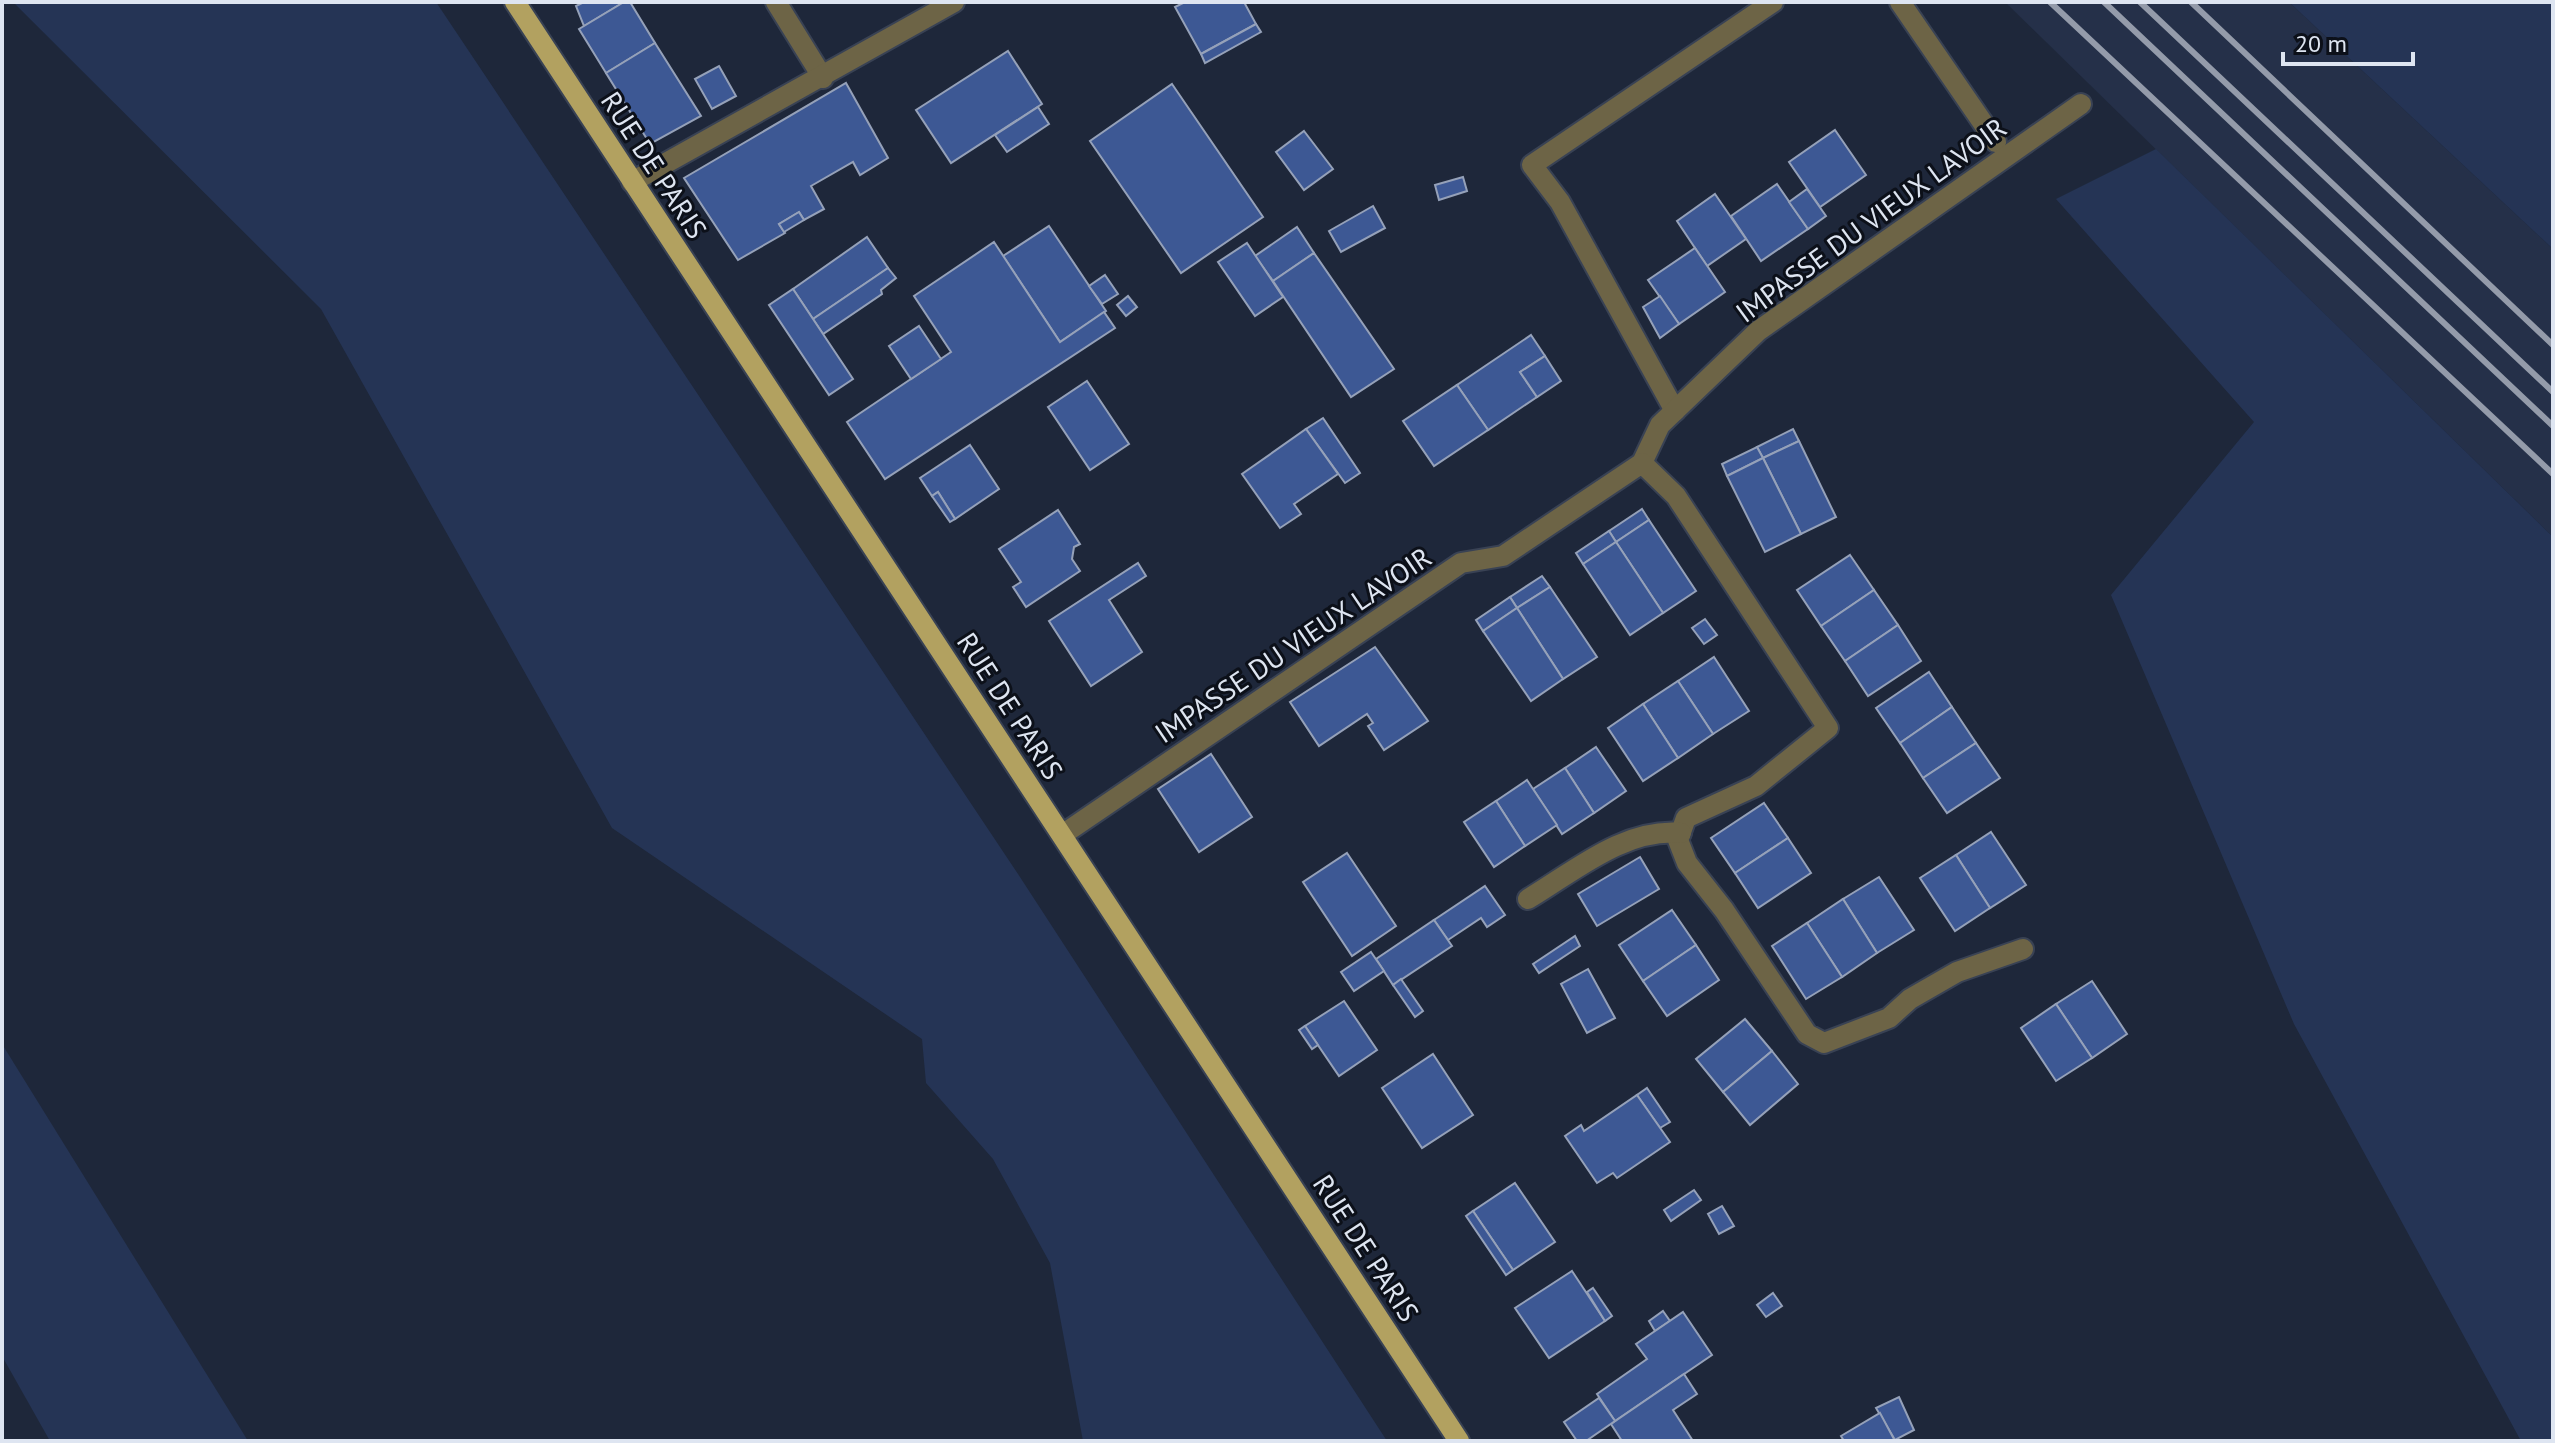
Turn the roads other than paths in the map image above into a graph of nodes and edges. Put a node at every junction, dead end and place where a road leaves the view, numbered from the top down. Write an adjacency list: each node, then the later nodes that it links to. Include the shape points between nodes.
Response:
1 (515, 2): 9 (main road, RUE DE PARIS)
2 (776, 2): 6 (street)
3 (954, 2): 6 (street)
4 (1773, 2): 10 (street, via 1532,165 1560,202)
5 (1900, 2): 8 (street)
6 (823, 78): 9 (street)
7 (2081, 104): 10 (street, IMPASSE DU VIEUX LAVOIR, via 1758,331)
8 (1996, 142)
9 (632, 182): 13 (main road, RUE DE PARIS)
10 (1675, 411): 11 (street, IMPASSE DU VIEUX LAVOIR, via 1660,425)
11 (1642, 463): 12 (street, via 1676,496 1828,728 1756,786 1686,818); 13 (street, IMPASSE DU VIEUX LAVOIR, via 1503,556 1461,563)
12 (1681, 833): 14 (street, via 1659,831 1630,838); 15 (street, via 1678,840 1687,863 1807,1034 1824,1043 1889,1018 1957,972)
13 (1062, 835): 16 (main road, RUE DE PARIS)
14 (1528, 899)
15 (2023, 949)
16 (1459, 1441)

